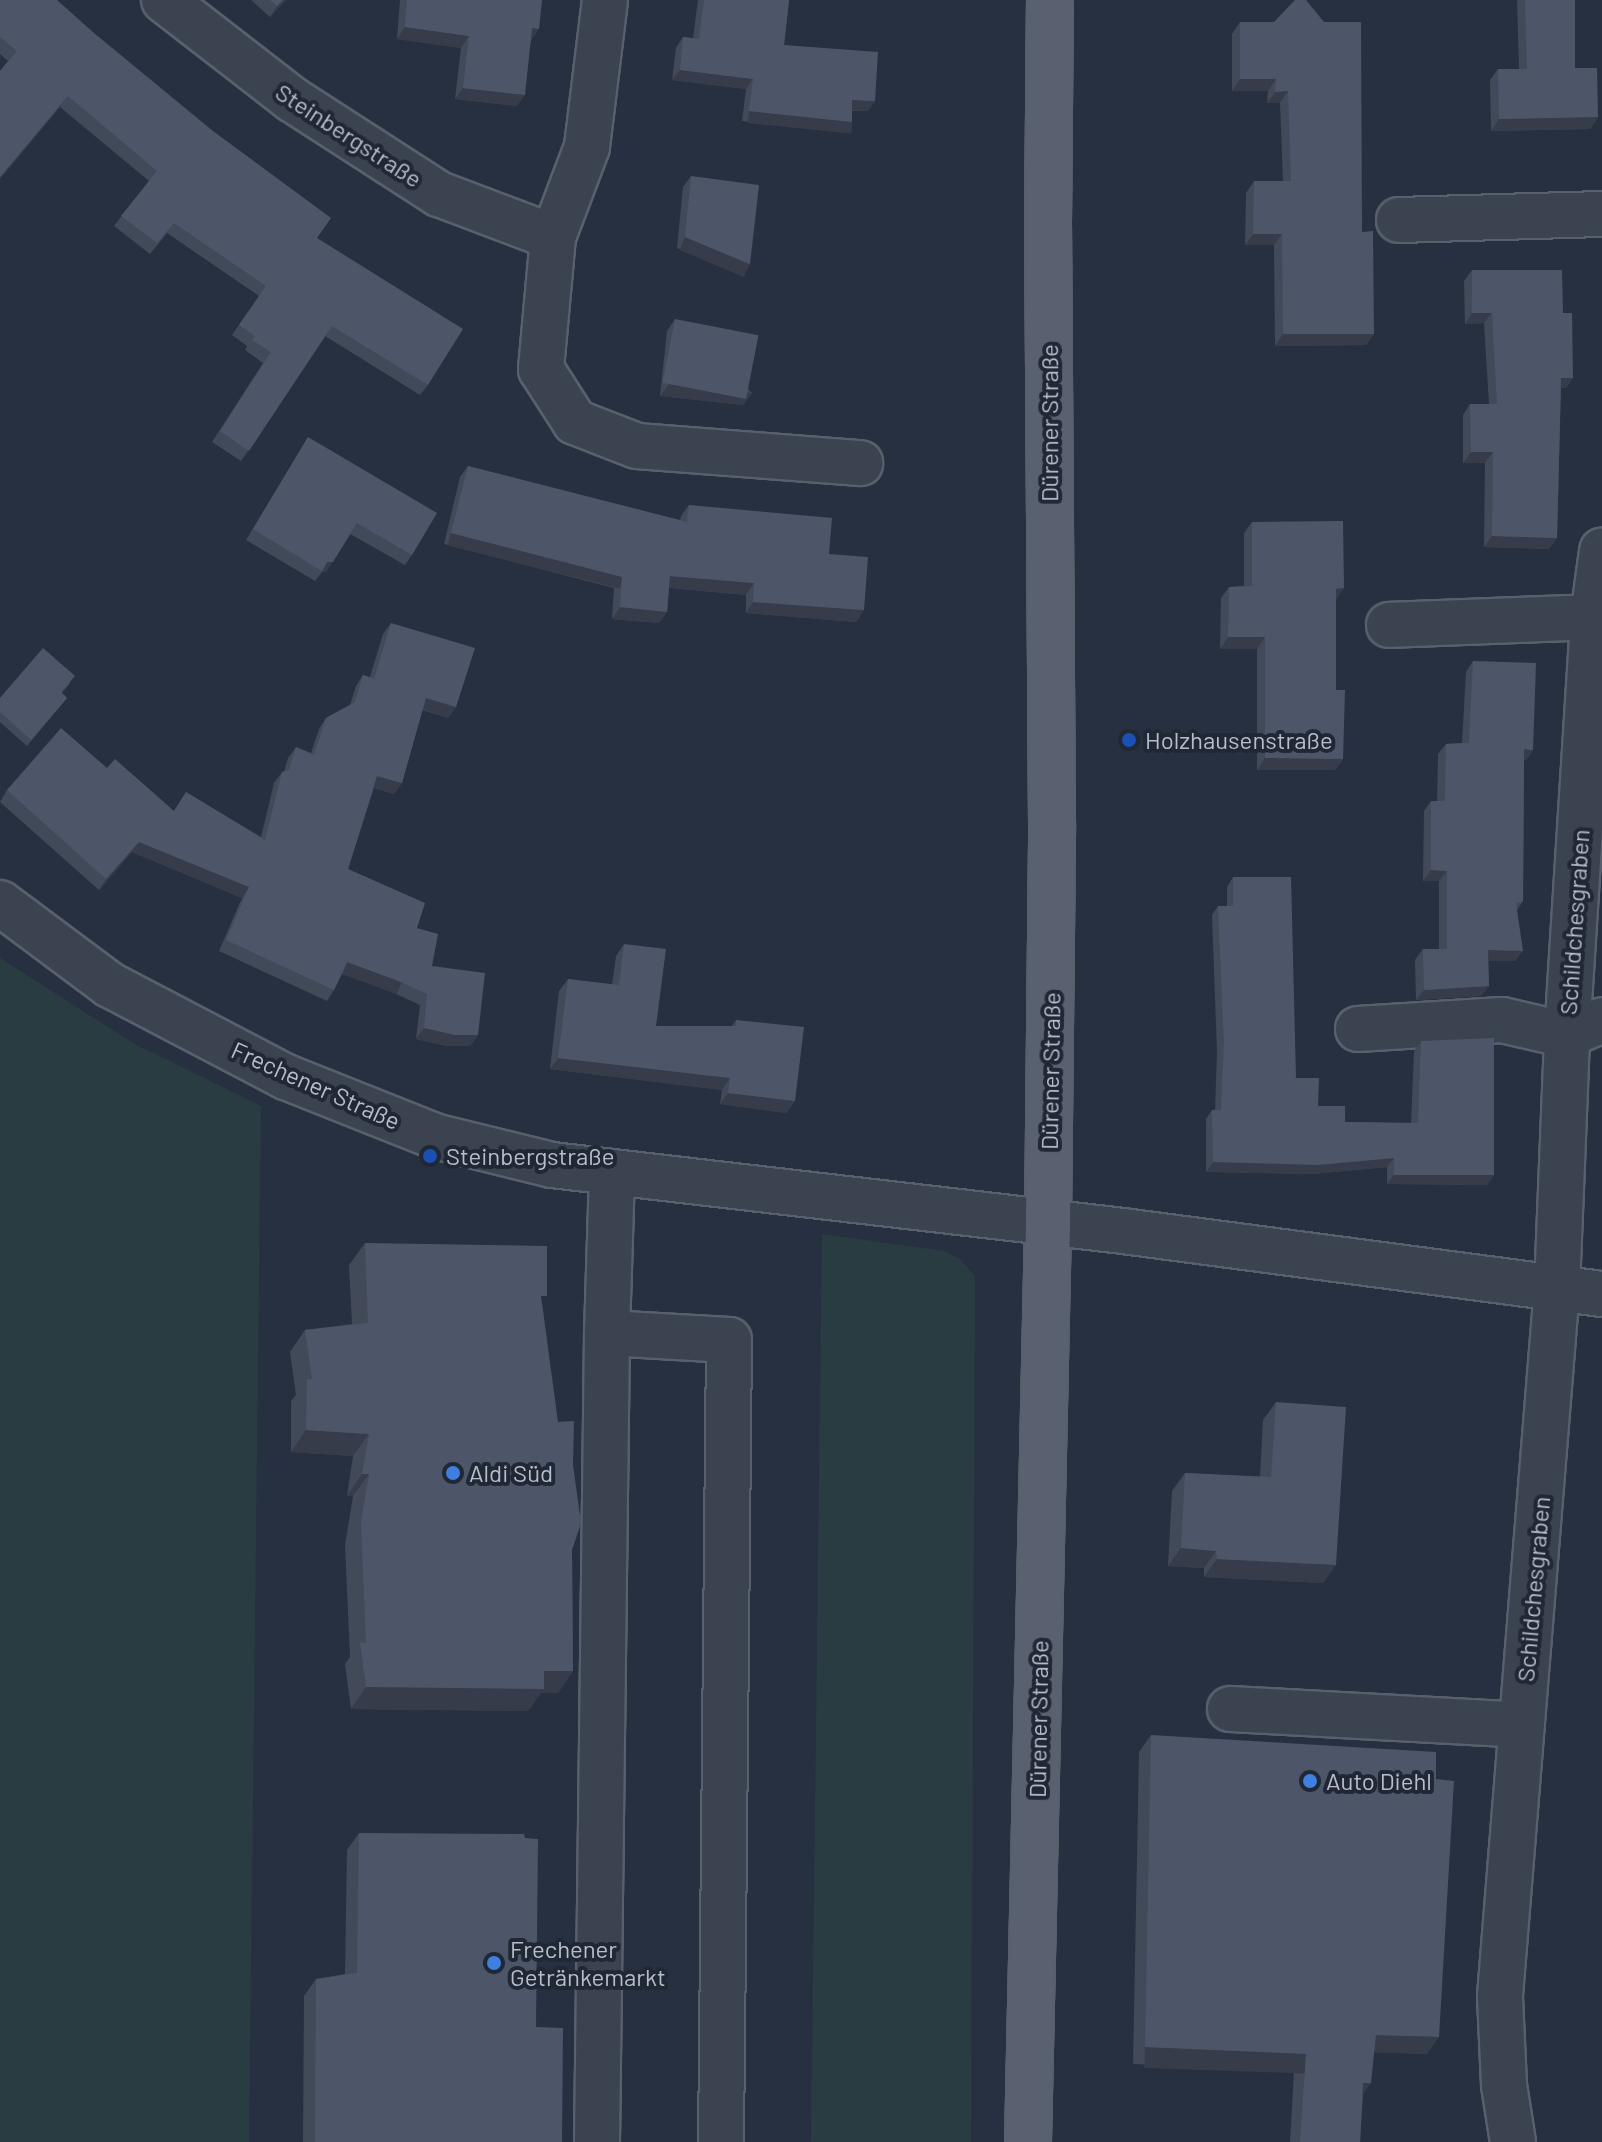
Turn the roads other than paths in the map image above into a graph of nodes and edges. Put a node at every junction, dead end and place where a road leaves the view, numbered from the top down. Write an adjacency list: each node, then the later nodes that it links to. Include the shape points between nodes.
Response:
1 (164, 0): 6 (street, Steinbergstraße, via 293,100 439,194)
2 (605, 0): 6 (street, via 587,147)
3 (1050, 0): 15 (main road, Dürener Straße)
4 (1602, 214): 5 (street)
5 (1399, 220)
6 (553, 237): 7 (street, via 541,369 575,422 637,446)
7 (860, 463)
8 (1602, 551): 9 (street, Schildchesgraben)
9 (1593, 617): 10 (street); 12 (street, Schildchesgraben)
10 (1389, 625)
11 (0, 903): 14 (street, Frechener Straße, via 110,985 286,1077 434,1136 552,1165)
12 (1584, 1027): 13 (street, Schildchesgraben, via 1502,1020); 16 (street, Schildchesgraben)
13 (1358, 1029)
14 (612, 1172): 15 (street, Frechener Straße); 18 (street)
15 (1048, 1222): 16 (street); 23 (main road, Dürener Straße)
16 (1557, 1288): 17 (street); 20 (street, Schildchesgraben)
17 (1602, 1294)
18 (607, 1333): 21 (street); 22 (street, via 729,1340)
19 (1230, 1709): 20 (street)
20 (1522, 1725): 24 (street, Schildchesgraben, via 1500,1996)
21 (597, 2142)
22 (721, 2142)
23 (1028, 2142)
24 (1513, 2142)

